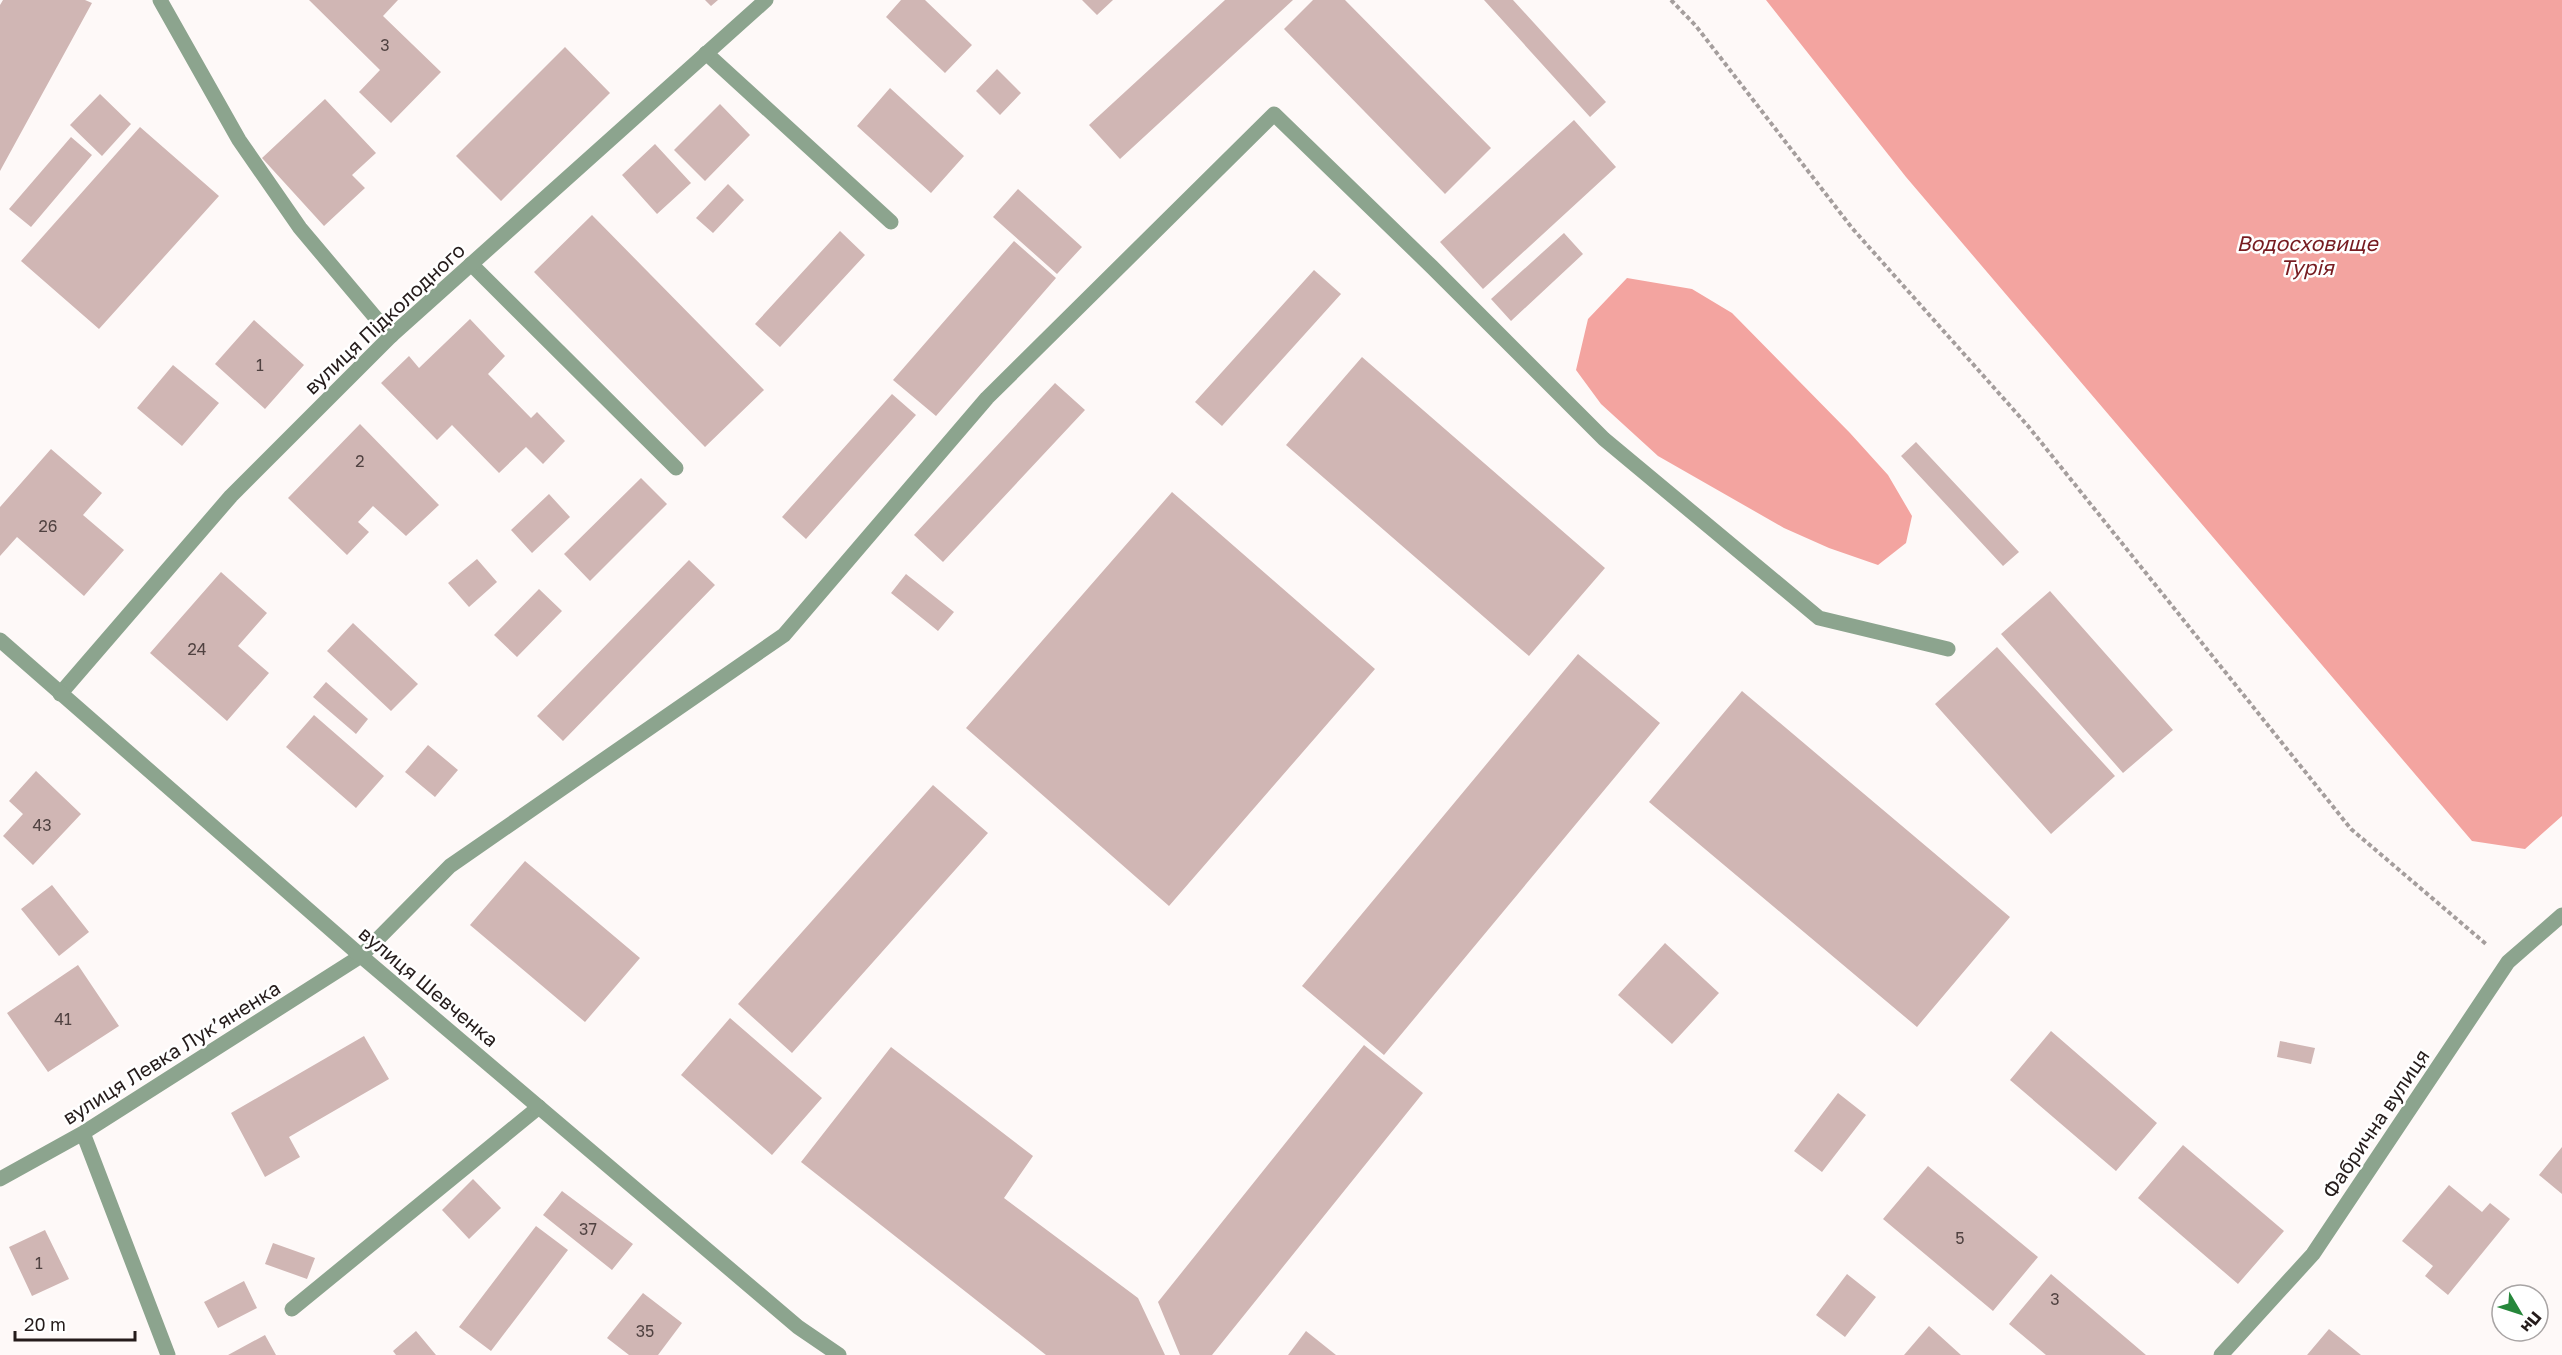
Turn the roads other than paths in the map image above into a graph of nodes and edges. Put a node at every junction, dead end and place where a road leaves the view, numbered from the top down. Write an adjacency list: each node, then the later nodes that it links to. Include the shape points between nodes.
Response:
1 (160, 0): 6 (street, via 238,140 300,228)
2 (766, 0): 3 (street, вулиця Підколодного)
3 (706, 53): 4 (street); 5 (street, вулиця Підколодного)
4 (891, 222)
5 (471, 264): 6 (street, вулиця Підколодного); 7 (street)
6 (391, 336): 10 (street, вулиця Підколодного, via 231,496)
7 (676, 468)
8 (0, 640): 10 (street, вулиця Шевченка)
9 (1948, 649): 12 (street, вулиця Левка Лукʼяненка, via 1819,618 1604,439 1274,114 987,398 784,635 450,866)
10 (60, 694): 12 (street, вулиця Шевченка)
11 (2562, 915): 19 (street, Фабрична вулиця, via 2508,962 2313,1254)
12 (361, 956): 13 (street, вулиця Шевченка); 14 (street, вулиця Левка Лукʼяненка)
13 (539, 1107): 16 (street); 18 (street, вулиця Шевченка, via 798,1327)
14 (84, 1132): 15 (street, вулиця Левка Лукʼяненка); 17 (street)
15 (0, 1179)
16 (292, 1309)
17 (168, 1355)
18 (839, 1355)
19 (2222, 1355)

